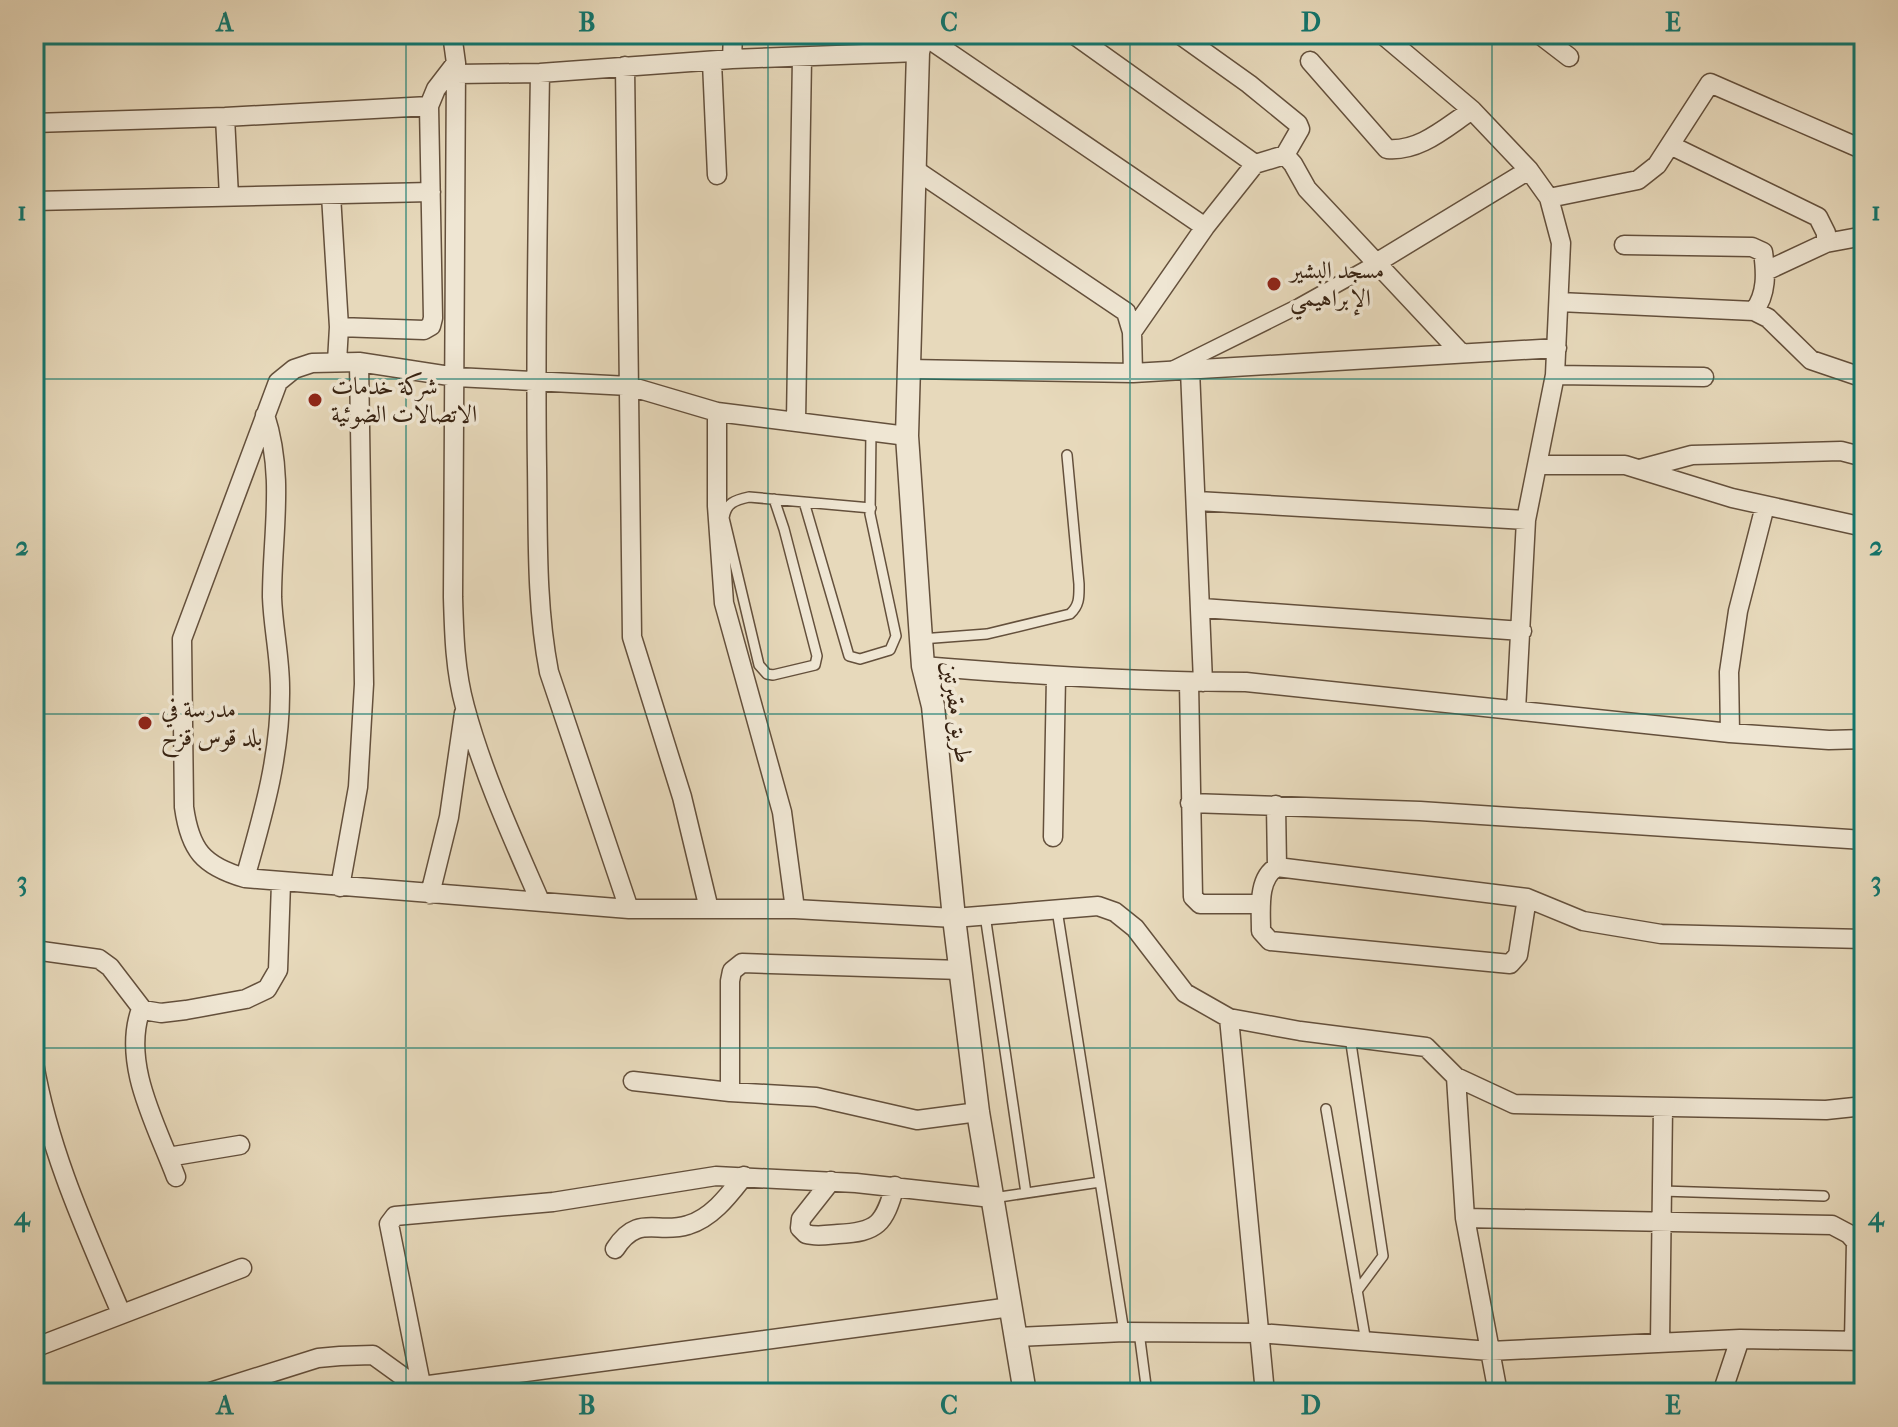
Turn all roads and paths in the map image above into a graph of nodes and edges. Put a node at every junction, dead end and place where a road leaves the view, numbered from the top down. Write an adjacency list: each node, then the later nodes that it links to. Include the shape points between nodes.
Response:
1 (452, 34): 14 (street)
2 (733, 34): 10 (street)
3 (1073, 34): 23 (street)
4 (1179, 34): 22 (street, via 1298,124)
5 (1382, 34): 17 (street)
6 (1539, 34): 8 (street)
7 (921, 41): 9 (street); 24 (street, طريق مقبرتين); 32 (street)
8 (1569, 57)
9 (802, 58): 10 (street); 58 (street)
10 (732, 59): 12 (street)
11 (1310, 61): 17 (street, via 1387,149 1404,151 1421,144)
12 (712, 62): 13 (street); 26 (street)
13 (625, 66): 15 (street); 55 (street)
14 (456, 69): 15 (street); 16 (street, via 441,82); 51 (street)
15 (540, 73): 54 (street)
16 (429, 106): 18 (street); 27 (street)
17 (1472, 110): 25 (street)
18 (225, 117): 19 (street); 29 (street)
19 (34, 123)
20 (1670, 145): 21 (street, via 1710,83); 30 (street, via 1638,180); 34 (street, via 1818,217)
21 (1864, 150)
22 (1285, 155): 23 (street); 36 (street, via 1307,189)
23 (1255, 164): 32 (street)
24 (914, 169): 41 (street, via 1126,312); 46 (street, طريق مقبرتين)
25 (1529, 170): 30 (street); 36 (street)
26 (717, 175)
27 (431, 192): 28 (street); 40 (street, via 431,326)
28 (331, 195): 29 (street); 40 (street)
29 (229, 197): 31 (street)
30 (1549, 198): 38 (street, via 1561,243)
31 (34, 201)
32 (1205, 227): 41 (street)
33 (1864, 236): 34 (street)
34 (1826, 243): 37 (street)
35 (1624, 245): 37 (street, via 1752,247 1763,252)
36 (1376, 263): 43 (street); 48 (street)
37 (1766, 271): 39 (street, via 1763,300)
38 (1559, 302): 39 (street); 42 (street)
39 (1754, 311): 53 (street, via 1811,360)
40 (339, 327): 44 (street)
41 (1132, 332): 49 (street)
42 (1557, 348): 43 (street); 50 (street)
43 (1460, 352): 47 (street)
44 (337, 362): 45 (street); 57 (street, via 312,363 285,375)
45 (359, 362): 51 (street); 89 (street, via 364,684 358,787)
46 (909, 369): 49 (street); 60 (street, طريق مقبرتين)
47 (1190, 370): 48 (street); 66 (street)
48 (1168, 371): 49 (street)
49 (1133, 373)
50 (1555, 375): 52 (street); 63 (street)
51 (456, 377): 54 (street); 78 (street, via 454,629)
52 (1704, 377)
53 (1864, 378)
54 (535, 382): 55 (street); 94 (street, via 542,634 549,672)
55 (629, 386): 56 (street); 95 (street, via 632,637 682,797)
56 (717, 412): 58 (street); 96 (street, via 724,603 782,812)
57 (265, 415): 87 (street, via 276,465 272,597 280,687 273,780); 87 (street, via 188,617 181,659 187,829 206,862)
58 (796, 421): 59 (street)
59 (871, 431): 60 (street); 69 (lane)
60 (907, 436): 74 (street, طريق مقبرتين)
61 (1067, 455): 74 (lane, via 1079,584 1074,610 1007,630)
62 (1864, 457): 64 (street, via 1841,451 1692,455)
63 (1537, 465): 64 (street); 70 (street)
64 (1640, 469): 68 (street)
65 (774, 499): 65 (lane, via 817,656 815,665 773,675 759,665 724,518 738,499); 67 (lane)
66 (1197, 501): 70 (street); 72 (street)
67 (804, 502): 69 (lane); 69 (lane, via 849,656 856,659 890,650 896,636)
68 (1765, 506): 71 (street); 80 (street, via 1735,626)
69 (871, 508)
70 (1526, 520): 73 (street)
71 (1864, 527)
72 (1202, 608): 73 (street); 77 (street)
73 (1522, 631): 79 (street)
74 (921, 639): 75 (street, طريق مقبرتين)
75 (923, 666): 76 (street); 99 (street, طريق مقبرتين, via 933,706)
76 (1056, 677): 77 (street); 84 (street)
77 (1196, 683): 79 (street, via 1246,682); 82 (street)
78 (465, 706): 90 (street, via 449,817); 92 (street)
79 (1516, 710): 80 (street)
80 (1730, 733): 81 (street)
81 (1864, 739)
82 (1190, 803): 83 (street); 93 (street, via 1193,897 1200,904)
83 (1276, 805): 85 (street); 86 (street)
84 (1053, 837)
85 (1864, 840)
86 (1277, 867): 91 (street); 93 (street, via 1268,872)
87 (245, 878): 88 (street)
88 (281, 883): 89 (street); 103 (street, via 278,970 267,989 246,999 186,1010)
89 (340, 887): 90 (street)
90 (430, 894): 92 (street)
91 (1527, 898): 93 (street, via 1518,955 1510,964 1270,941 1261,931); 100 (street, via 1583,921 1661,934)
92 (540, 901): 94 (street)
93 (1261, 904)
94 (629, 909): 95 (street)
95 (709, 909): 96 (street)
96 (795, 909): 99 (street)
97 (1057, 910): 98 (street); 104 (street, via 1098,906 1115,912 1135,928 1185,993); 119 (lane)
98 (985, 915): 99 (street); 122 (lane)
99 (954, 918): 102 (street, طريق مقبرتين)
100 (1864, 939)
101 (34, 950): 103 (street, via 99,959)
102 (961, 970): 109 (street, via 742,963 730,981); 113 (street, طريق مقبرتين)
103 (141, 1009): 115 (street, via 135,1026 139,1074)
104 (1229, 1018): 105 (street); 133 (street)
105 (1350, 1037): 107 (street, via 1426,1047); 129 (lane, via 1383,1256)
106 (34, 1063): 131 (street, via 43,1115 65,1179)
107 (1456, 1077): 111 (street, via 1514,1104); 125 (street)
108 (633, 1081): 109 (street)
109 (730, 1092): 113 (street, via 816,1097 917,1120)
110 (1864, 1106): 111 (street)
111 (1663, 1107): 121 (street)
112 (1326, 1109): 129 (lane)
113 (978, 1112): 124 (street, طريق مقبرتين)
114 (240, 1145): 115 (street)
115 (168, 1157): 117 (street)
116 (744, 1176): 118 (street); 127 (street, via 724,1201 692,1225 641,1227); 141 (street, via 553,1202 395,1216 389,1224)
117 (176, 1177)
118 (831, 1181): 120 (street); 120 (street, via 801,1219 806,1234 869,1230 884,1217)
119 (1100, 1182): 122 (lane); 132 (lane)
120 (895, 1186): 124 (street)
121 (1662, 1191): 123 (lane); 126 (street)
122 (1026, 1193): 124 (lane)
123 (1824, 1196)
124 (992, 1198): 130 (street, طريق مقبرتين)
125 (1465, 1218): 126 (street); 140 (street)
126 (1661, 1224): 136 (street, via 1832,1225 1849,1234 1856,1242); 138 (street)
127 (615, 1249)
128 (242, 1268): 131 (street)
129 (1357, 1291): 137 (lane)
130 (1011, 1307): 134 (street, طريق مقبرتين); 141 (street)
131 (121, 1313): 139 (street)
132 (1131, 1332): 133 (street); 134 (street); 146 (lane)
133 (1259, 1333): 137 (street); 147 (street)
134 (1017, 1337): 145 (street, طريق مقبرتين)
135 (1740, 1339): 136 (street); 138 (street); 149 (street)
136 (1859, 1341)
137 (1366, 1342): 140 (street)
138 (1660, 1343): 140 (street)
139 (34, 1348)
140 (1490, 1351): 148 (street)
141 (421, 1384): 144 (street, via 373,1355 340,1356)
142 (34, 1385): 143 (street)
143 (37, 1393)
144 (207, 1393)
145 (1025, 1393)
146 (1147, 1393)
147 (1265, 1393)
148 (1498, 1393)
149 (1722, 1393)

